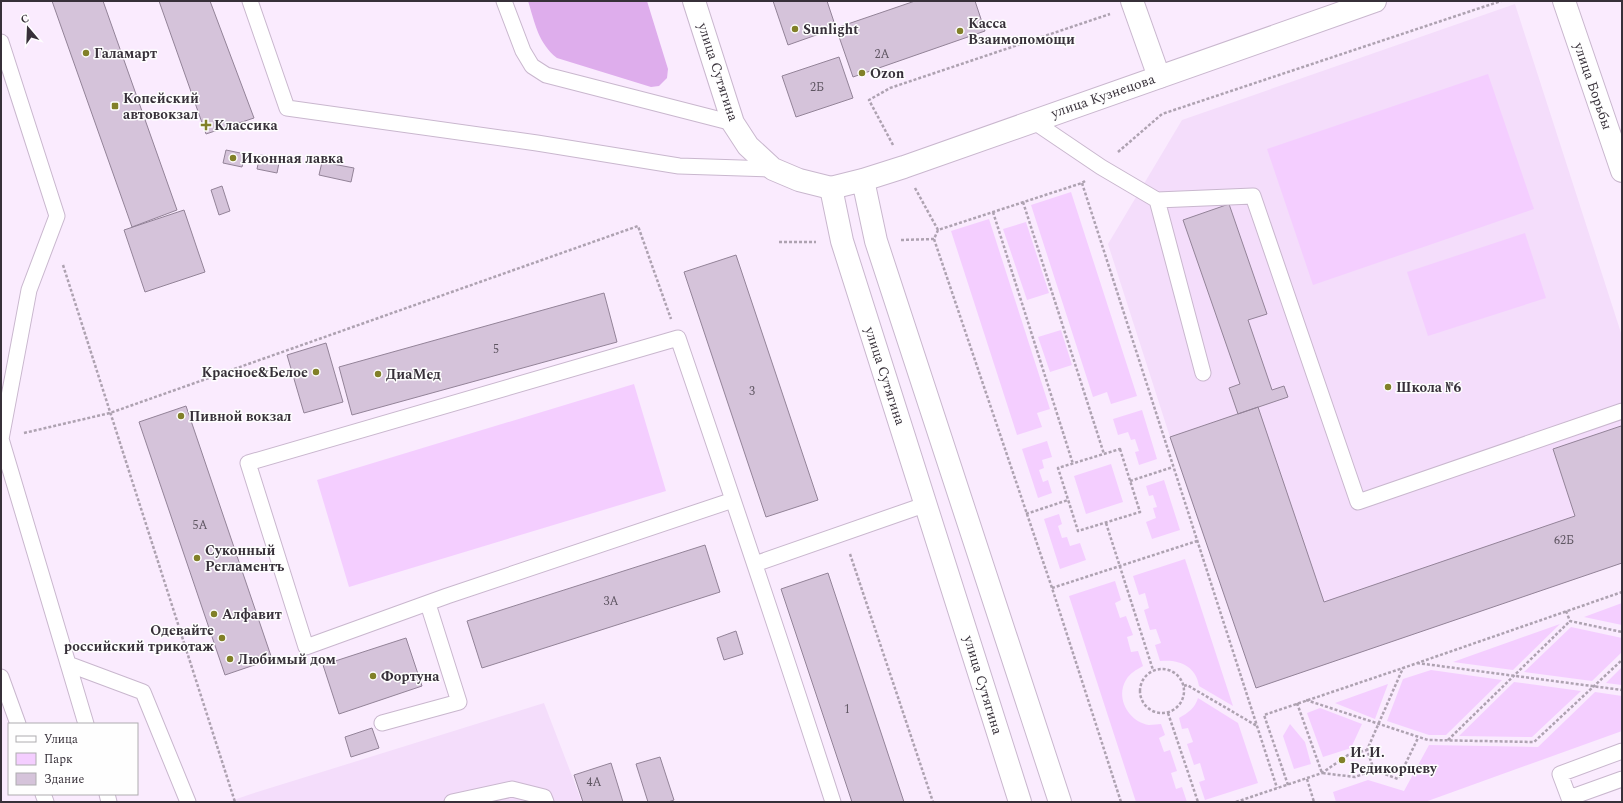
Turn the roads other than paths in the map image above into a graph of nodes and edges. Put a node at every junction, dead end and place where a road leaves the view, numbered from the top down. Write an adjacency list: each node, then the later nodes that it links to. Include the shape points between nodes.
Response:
1 (250, 1): 11 (lane, via 287,108 679,166)
2 (504, 1): 10 (lane, via 523,51 532,66 546,75)
3 (694, 1): 10 (main road, улица Сутягина)
4 (1375, 1): 8 (main road, улица Кузнецова)
5 (1564, 1): 12 (main road, улица Борьбы)
6 (1133, 3): 8 (main road)
7 (1, 42): 18 (lane, via 57,216 29,290)
8 (1159, 77): 9 (main road, улица Кузнецова)
9 (1033, 121): 13 (main road, улица Кузнецова); 15 (lane, via 1101,167)
10 (733, 123): 11 (main road, улица Сутягина, via 748,146)
11 (773, 169): 14 (main road, улица Сутягина, via 799,180)
12 (1622, 171)
13 (863, 180): 14 (main road, улица Кузнецова); 35 (main road, via 876,241)
14 (831, 188): 20 (main road, улица Сутягина, via 842,242)
15 (1157, 200): 16 (lane); 17 (lane, via 1253,196 1358,502)
16 (1203, 373)
17 (1622, 411)
18 (1, 439): 23 (lane)
19 (733, 500): 21 (lane); 22 (lane); 22 (lane, via 678,338 248,463 306,647)
20 (927, 504): 21 (lane); 34 (main road, улица Сутягина)
21 (755, 564): 33 (lane)
22 (428, 604): 27 (lane, via 459,702)
23 (68, 664): 26 (lane); 30 (lane, via 143,692)
24 (1, 677): 25 (lane)
25 (18, 723)
26 (86, 723)
27 (382, 723)
28 (1622, 751): 29 (lane, via 1560,774 1569,798)
29 (1622, 778)
30 (188, 802)
31 (452, 802): 32 (lane, via 512,789 544,797)
32 (546, 802)
33 (833, 802)
34 (1020, 802)
35 (1060, 802)

